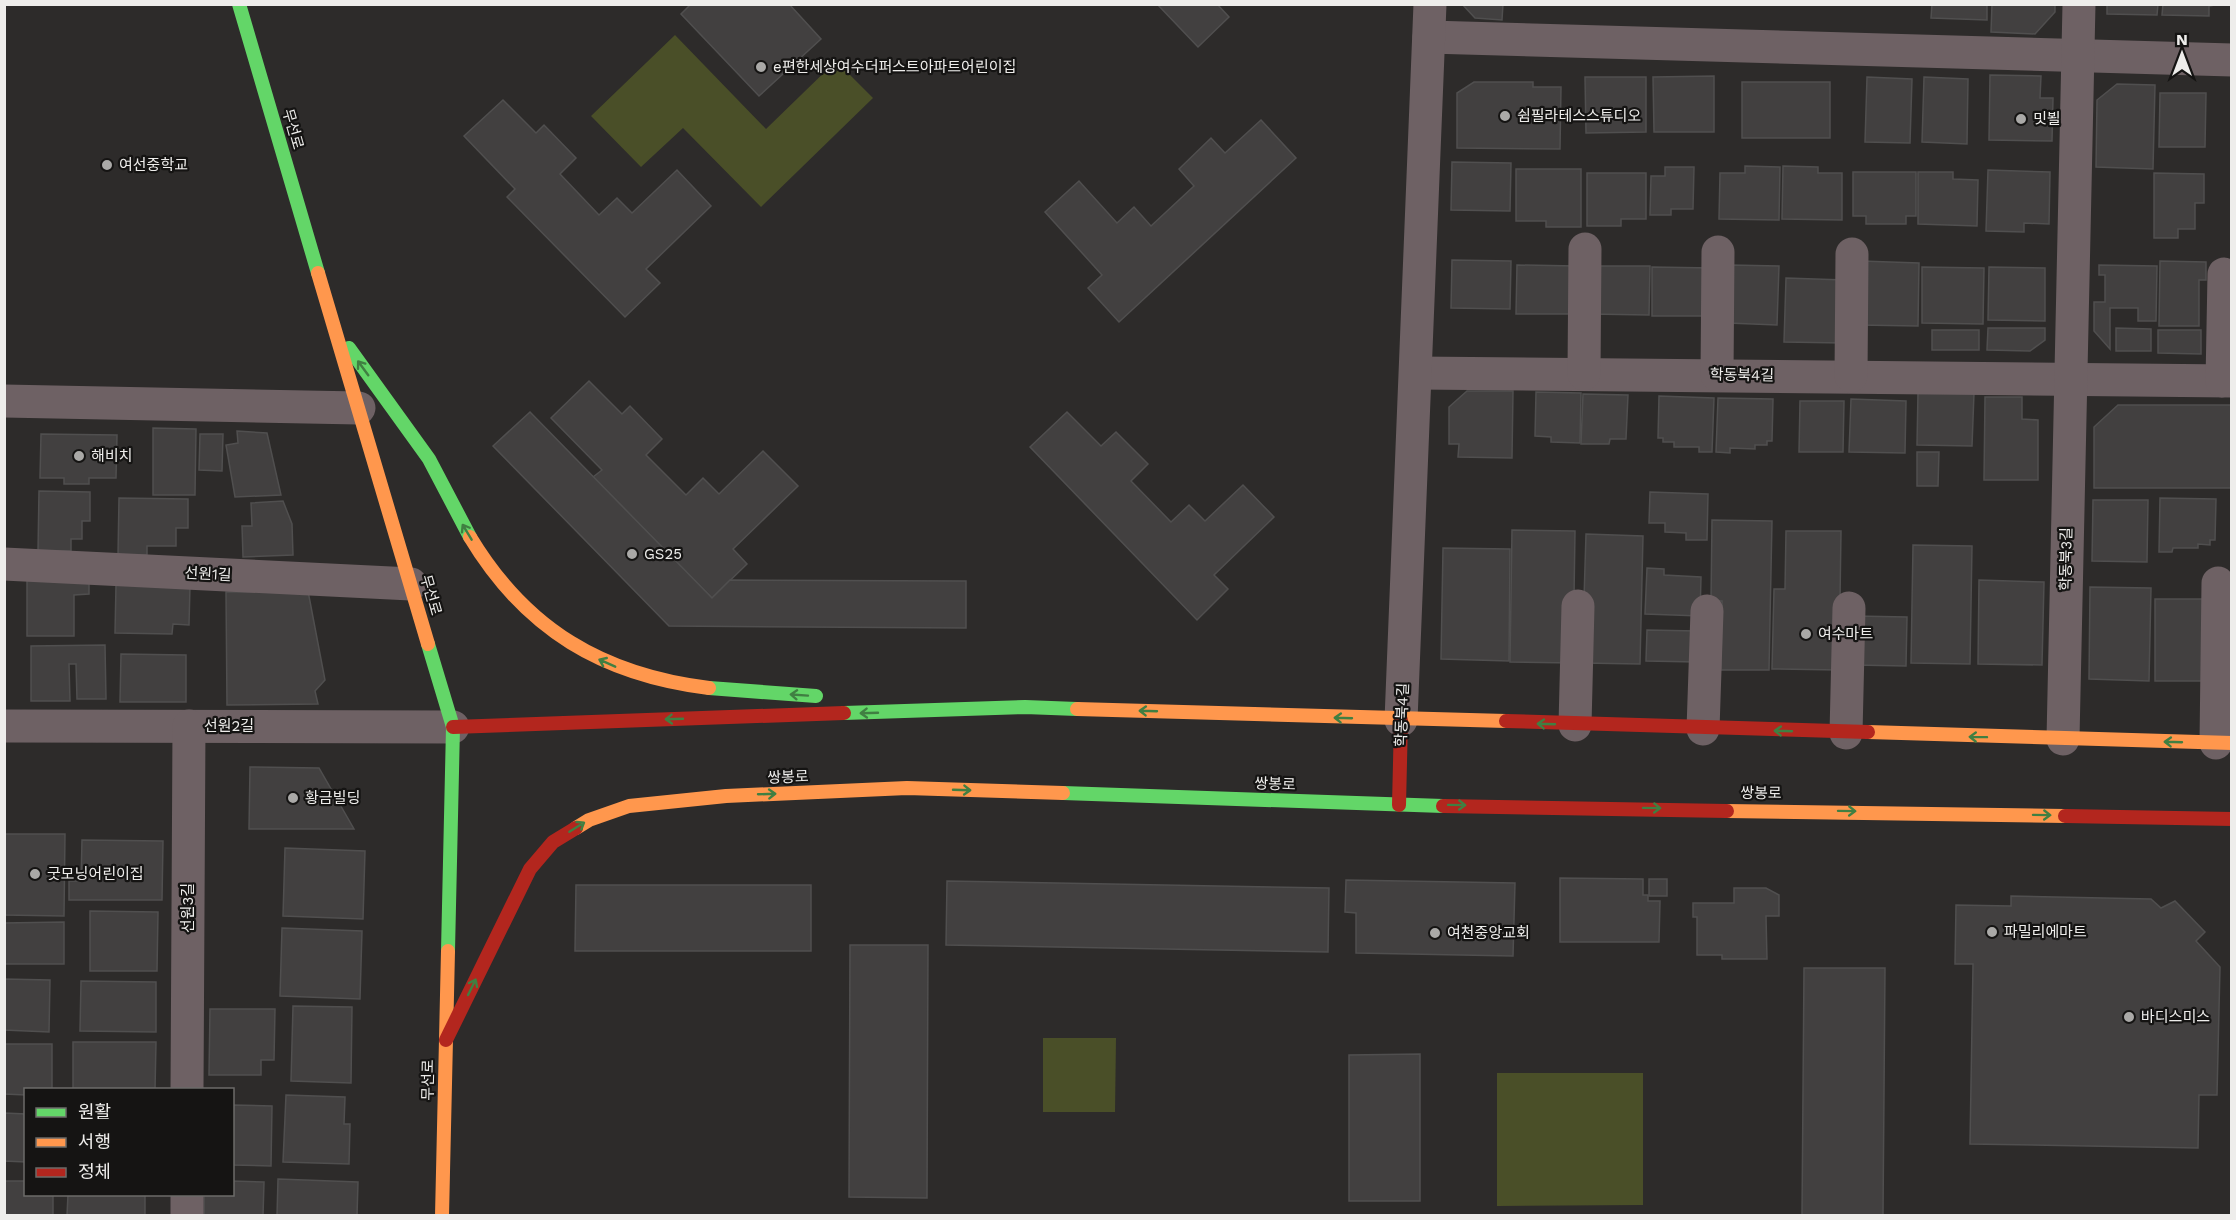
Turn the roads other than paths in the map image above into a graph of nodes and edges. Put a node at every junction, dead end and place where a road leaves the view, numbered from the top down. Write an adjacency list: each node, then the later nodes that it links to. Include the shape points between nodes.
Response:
1 (239, 4): 11 (street, 무선로)
2 (1430, 4): 4 (street, 학동북4길)
3 (2079, 4): 5 (street, 학동북3길)
4 (1429, 37): 5 (street); 12 (street, 학동북4길)
5 (2078, 56): 6 (street); 16 (street, 학동북3길)
6 (2232, 60)
7 (1585, 249): 13 (street)
8 (1718, 252): 14 (street)
9 (1852, 254): 15 (street)
10 (2224, 274): 17 (street)
11 (335, 328): 19 (street, 무선로); 26 (street, one-way to 11, via 695,686 624,670 580,651 523,605 488,562 464,528 430,460)
12 (1416, 373): 13 (street, 학동북4길); 29 (street, 학동북4길)
13 (1584, 374): 14 (street, 학동북4길)
14 (1717, 375): 15 (street, 학동북4길)
15 (1851, 376): 16 (street, 학동북4길)
16 (2069, 379): 17 (street); 36 (street, 학동북3길)
17 (2227, 381)
18 (4, 401): 19 (street)
19 (359, 408): 22 (street, 무선로)
20 (4, 564): 22 (street, 선원1길)
21 (2218, 583): 37 (street)
22 (411, 584): 33 (street, 무선로)
23 (1578, 606): 30 (street)
24 (1849, 608): 35 (street)
25 (1707, 611): 34 (street)
26 (834, 697)
27 (858, 698): 28 (street)
28 (1025, 707): 29 (street, one-way to 28); 33 (street, one-way to 33)
29 (1401, 720): 30 (street, one-way to 29); 38 (street, 학동북4길)
30 (1575, 725): 34 (street)
31 (4, 726): 32 (street, 선원2길)
32 (189, 726): 33 (street, 선원2길); 41 (street, 선원3길)
33 (453, 727): 40 (street, 무선로)
34 (1703, 729): 35 (street, one-way to 34)
35 (1846, 733): 36 (street, one-way to 35)
36 (2063, 739): 37 (street, one-way to 36)
37 (2224, 743)
38 (1399, 805): 39 (street, 쌍봉로, one-way to 39); 40 (street, 쌍봉로, one-way to 38, via 530,869 553,842 589,820 629,806 726,796 907,788)
39 (2232, 819)
40 (446, 1040): 44 (street, 무선로)
41 (187, 1088)
42 (187, 1196): 43 (street)
43 (187, 1215)
44 (442, 1215)

